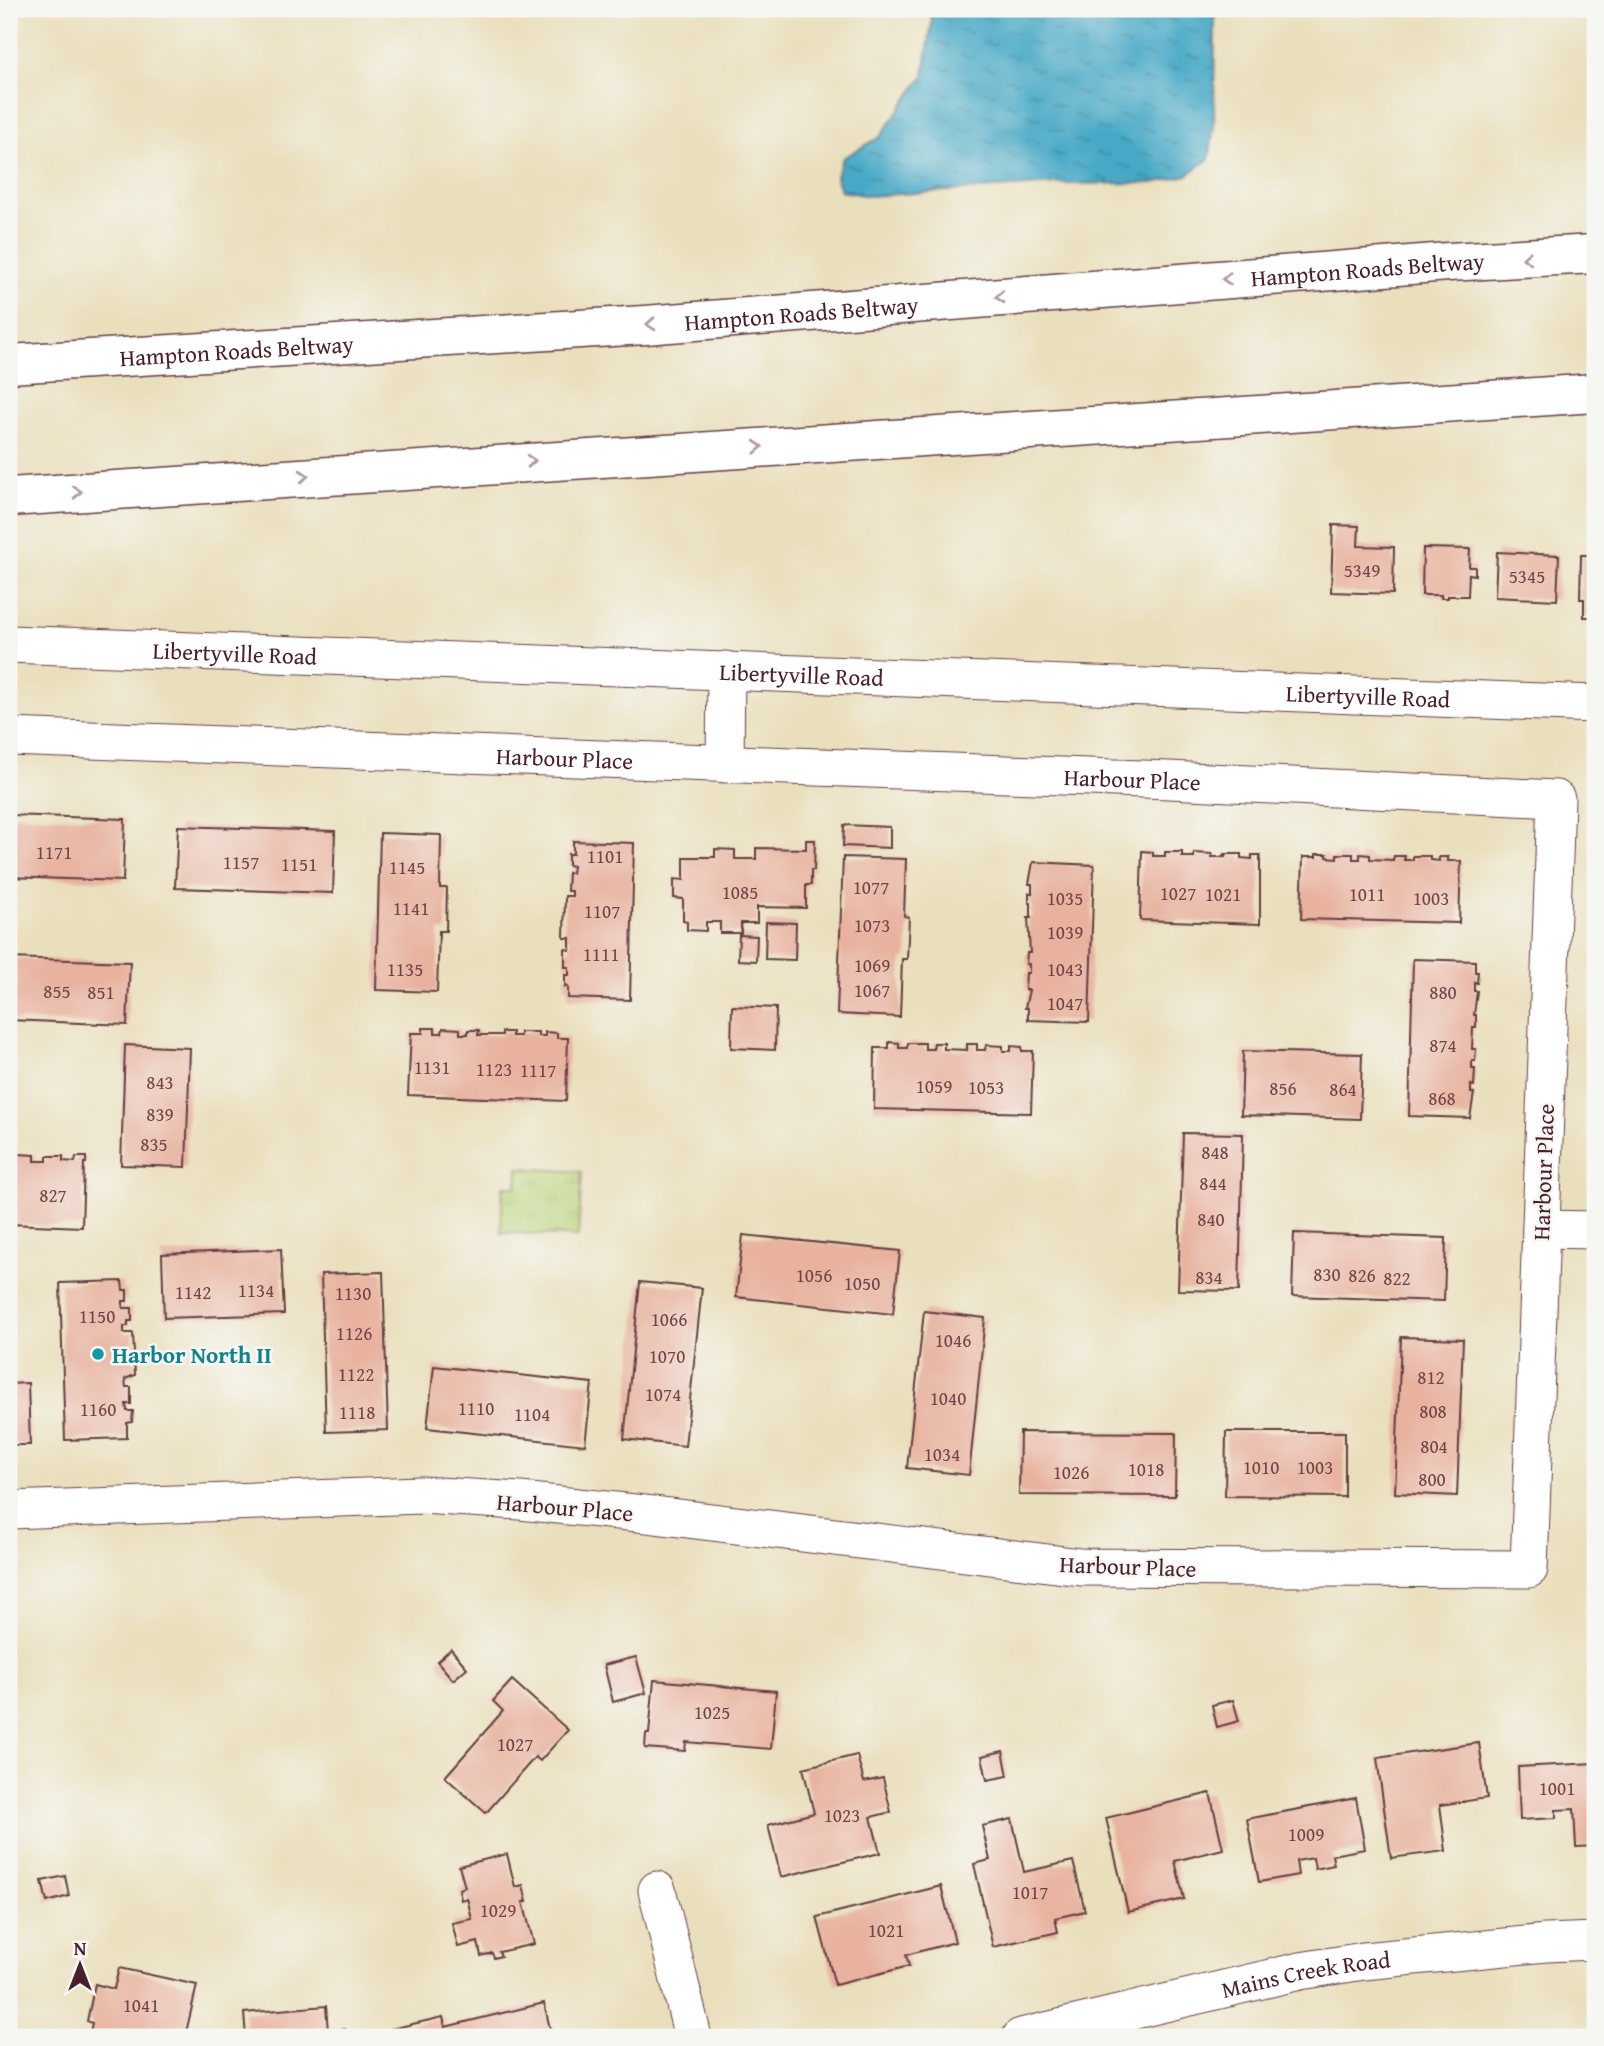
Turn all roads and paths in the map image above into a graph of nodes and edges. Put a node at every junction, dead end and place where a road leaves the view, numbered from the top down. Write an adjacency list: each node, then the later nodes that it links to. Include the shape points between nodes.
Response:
1 (1595, 254): 2 (highway, Hampton Roads Beltway, one-way to 2, via 645,325)
2 (9, 364)
3 (1595, 393): 4 (highway, one-way to 3)
4 (9, 497)
5 (9, 644): 6 (street, Libertyville Road)
6 (726, 670): 7 (street, Libertyville Road); 9 (street)
7 (1595, 704)
8 (9, 737): 9 (street, Harbour Place)
9 (724, 764): 10 (street, Harbour Place, via 1556,799)
10 (1541, 1229): 11 (street); 12 (street, Harbour Place, via 1530,1569 1081,1567 633,1513 421,1495)
11 (1595, 1230)
12 (9, 1510)
13 (657, 1890): 15 (street)
14 (1595, 1941): 16 (street, Mains Creek Road, via 1377,1959 1300,1971)
15 (693, 2037)
16 (1021, 2037)

